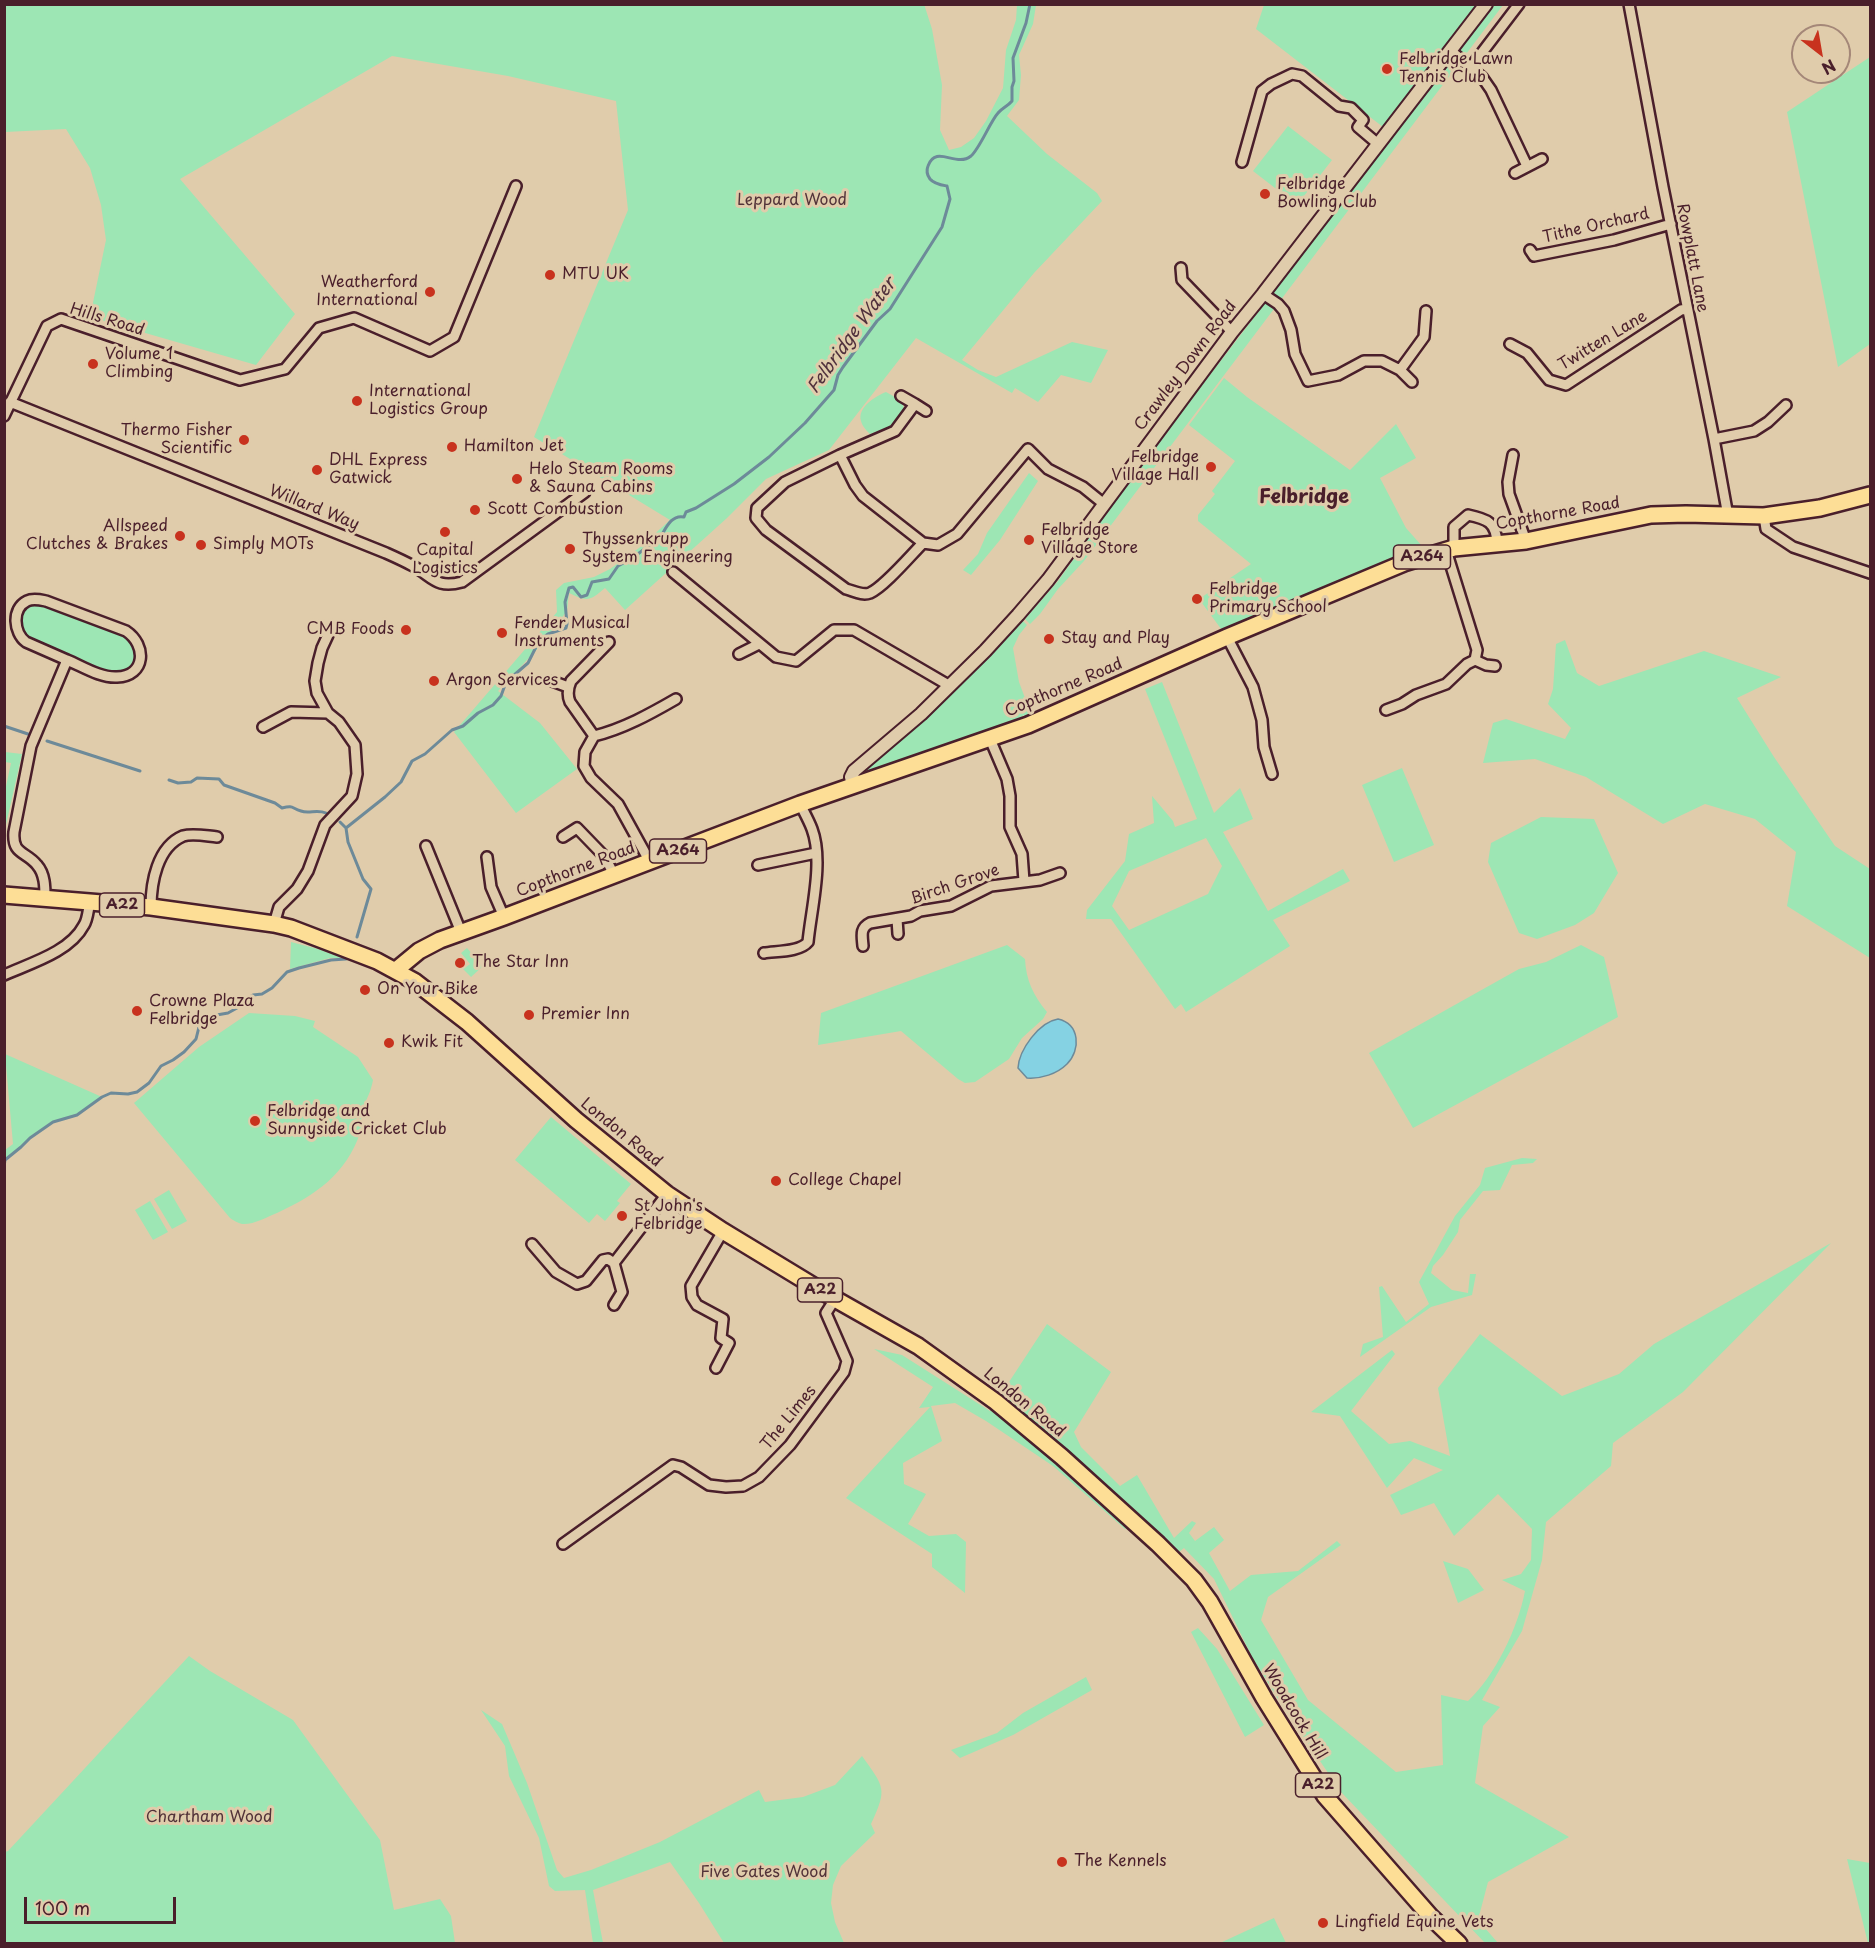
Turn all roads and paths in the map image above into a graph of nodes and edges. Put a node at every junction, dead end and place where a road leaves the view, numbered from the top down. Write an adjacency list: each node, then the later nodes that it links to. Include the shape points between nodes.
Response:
1 (1486, 4): 4 (street, Crawley Down Road)
2 (1519, 4): 5 (street)
3 (1629, 4): 12 (street, Rowplatt Lane)
4 (1451, 51): 5 (street); 6 (street, Crawley Down Road)
5 (1471, 67): 9 (street, via 1491,90)
6 (1378, 144): 8 (street, via 1355,131 1363,120 1351,108 1339,106 1302,76 1292,74 1262,91); 15 (street, Crawley Down Road)
7 (1542, 159): 9 (street)
8 (1242, 162)
9 (1527, 166): 10 (street)
10 (1515, 173)
11 (516, 186): 23 (street, Hills Road, via 454,337 430,351 354,318 319,328 285,369 240,380 61,319 47,326)
12 (1671, 224): 13 (street, Tithe Orchard, via 1534,256); 16 (street, Rowplatt Lane)
13 (1530, 250)
14 (1181, 268): 18 (street, via 1182,280)
15 (1263, 294): 18 (street, Crawley Down Road); 20 (street, via 1284,311 1295,354 1308,381 1338,375 1364,361 1382,361)
16 (1687, 309): 19 (street, Twitten Lane, via 1566,385 1549,380 1527,353); 28 (street, Rowplatt Lane)
17 (1426, 311): 20 (street, via 1424,337)
18 (1232, 332): 33 (street, Crawley Down Road)
19 (1510, 345)
20 (1400, 370): 21 (street)
21 (1412, 382)
22 (901, 396): 24 (street)
23 (10, 402): 27 (street, Hills Road); 31 (street, Willard Way, via 386,553 438,583 462,582)
24 (915, 404): 26 (street); 29 (street, via 895,431)
25 (1786, 405): 28 (street, via 1754,431)
26 (926, 411)
27 (4, 416)
28 (1714, 440): 34 (street, Rowplatt Lane)
29 (840, 455): 37 (street, via 863,496); 37 (street, via 785,482 757,508 756,518 766,530 860,594 870,593 884,582)
30 (1513, 455): 36 (street, via 1509,494)
31 (585, 492)
32 (1870, 495): 35 (highway, Copthorne Road / A264, via 1820,508)
33 (1104, 504): 37 (street, via 1083,487 1048,469 1028,449 957,534 938,545); 51 (street, Crawley Down Road, via 1048,580)
34 (1728, 516): 35 (highway, Copthorne Road / A264); 36 (highway, Copthorne Road / A264, via 1651,515)
35 (1764, 516): 41 (street, via 1766,529 1793,547)
36 (1526, 541): 38 (highway, Copthorne Road / A264)
37 (923, 543)
38 (1497, 543): 39 (highway, Copthorne Road / A264); 39 (street, via 1496,531 1486,519 1468,515 1454,527)
39 (1450, 549): 43 (highway, Copthorne Road / A264); 48 (street, via 1477,650)
40 (673, 572): 45 (street)
41 (1870, 573)
42 (328, 635): 55 (street, via 315,681)
43 (1227, 637): 58 (highway, Copthorne Road / A264); 59 (street, via 1252,687)
44 (609, 642): 52 (street)
45 (759, 644): 46 (street); 51 (street, via 776,657 796,661 834,630 854,630)
46 (739, 654)
47 (67, 660): 47 (street, via 20,638 17,615 28,601 46,601 126,631 135,637 141,658 131,673 114,677); 73 (street, via 31,746 14,832 17,849 38,866 45,883)
48 (1475, 660): 49 (street); 54 (street, via 1446,684)
49 (1496, 666)
50 (552, 681): 52 (street)
51 (950, 686): 60 (street, Crawley Down Road, via 854,771)
52 (568, 687): 57 (street, via 570,702)
53 (676, 699): 57 (street)
54 (1386, 710)
55 (328, 713): 56 (street, via 291,712); 78 (street, via 355,745 357,774 352,796 325,825 308,871 279,907)
56 (263, 727)
57 (594, 736): 67 (street, via 585,752 584,766 618,804)
58 (990, 739): 60 (highway, Copthorne Road / A264); 71 (street, Birch Grove, via 1007,779 1010,827 1022,854)
59 (1272, 774)
60 (853, 785): 61 (highway, Copthorne Road / A264)
61 (800, 804): 65 (street, via 813,831); 67 (highway, Copthorne Road / A264)
62 (217, 837): 75 (street, via 184,836 174,842 155,871)
63 (562, 837): 70 (street, via 577,828 604,857)
64 (426, 846): 79 (street)
65 (816, 853): 68 (street); 82 (street, via 816,894 808,942 798,948)
66 (487, 857): 76 (street, via 490,886)
67 (650, 862): 70 (highway, Copthorne Road / A264)
68 (758, 865)
69 (1060, 873): 71 (street, Birch Grove)
70 (614, 875): 76 (highway, Copthorne Road / A264)
71 (1024, 881): 77 (street, Birch Grove, via 991,886 951,906)
72 (4, 895): 73 (highway, London Road / A22)
73 (45, 898): 74 (highway, London Road / A22)
74 (90, 902): 75 (highway, London Road / A22); 84 (street, via 86,924 74,940)
75 (151, 907): 78 (highway, London Road / A22)
76 (504, 917): 79 (highway, Copthorne Road / A264)
77 (897, 919): 80 (street, Birch Grove); 81 (street, Birch Grove, via 865,926)
78 (274, 924): 83 (highway, London Road / A22)
79 (461, 932): 83 (highway, Copthorne Road / A264, via 419,951)
80 (898, 934)
81 (863, 946)
82 (764, 953)
83 (396, 970): 85 (highway, London Road / A22, via 453,1010 576,1120)
84 (4, 975)
85 (667, 1194): 86 (highway, London Road / A22); 88 (street)
86 (723, 1231): 89 (highway, London Road / A22); 91 (street, via 691,1286 697,1305 723,1319 721,1338 729,1343)
87 (532, 1244): 88 (street, via 556,1272 577,1284 586,1281 603,1260)
88 (614, 1263): 90 (street, via 622,1292)
89 (835, 1299): 92 (street, The Limes, via 826,1313 847,1361 844,1372 790,1445 759,1477 743,1486 709,1485 672,1465); 93 (highway, London Road / A22, via 918,1346 996,1402 1158,1544)
90 (614, 1305)
91 (716, 1368)
92 (563, 1544)
93 (1206, 1596): 94 (highway, Woodcock Hill / A22, via 1325,1796)
94 (1459, 1944)

